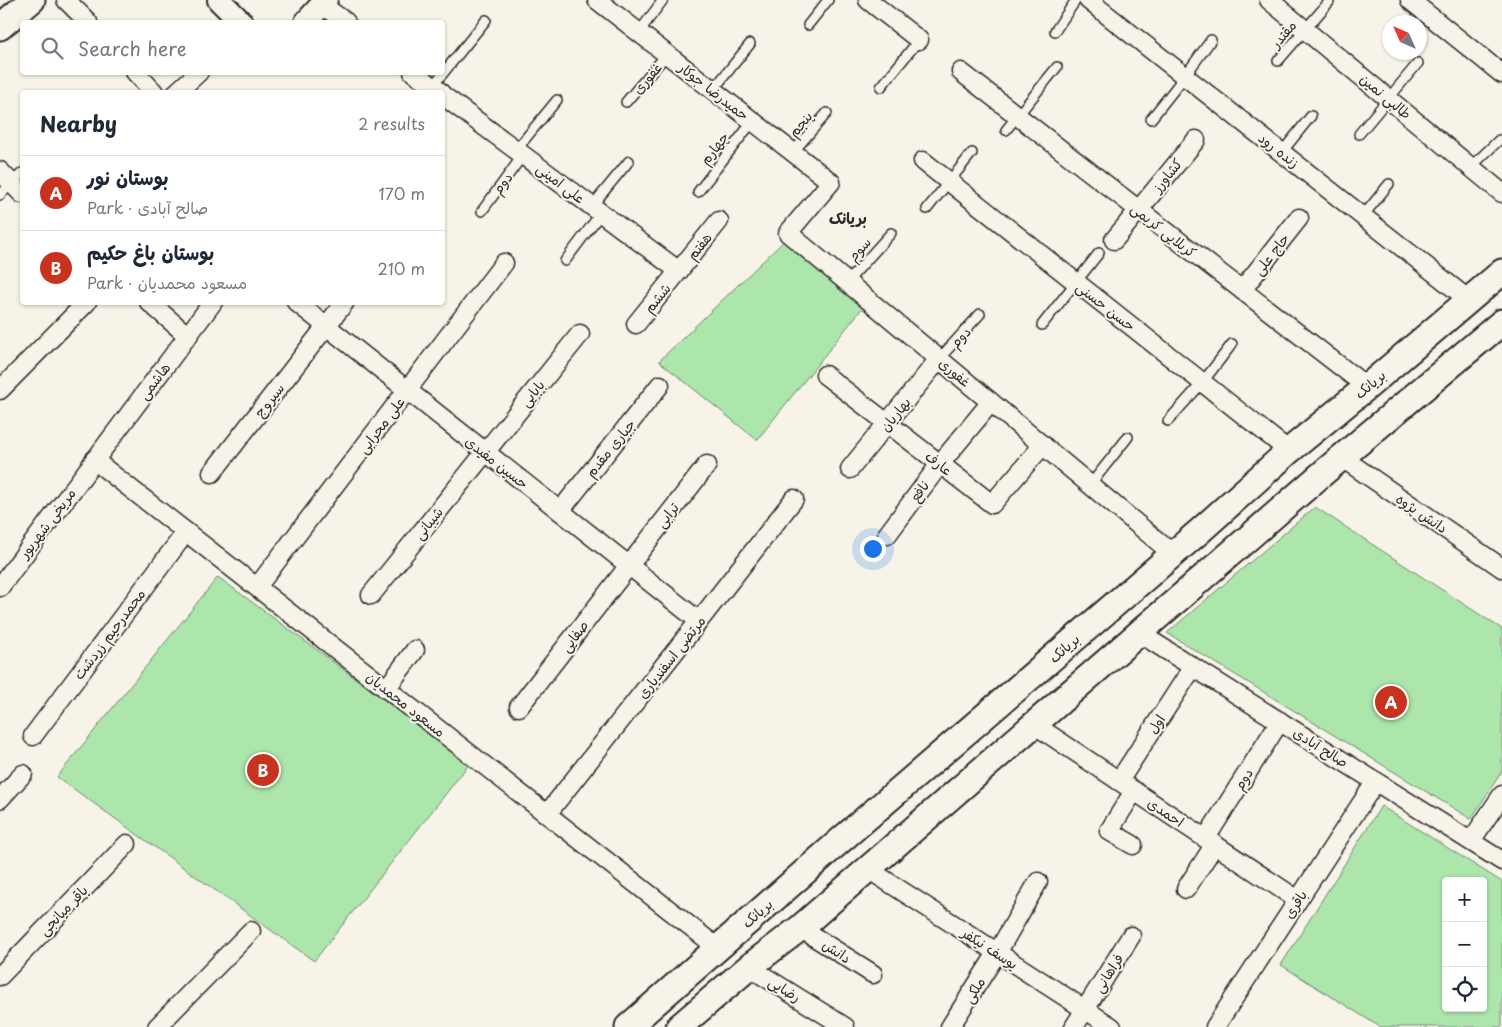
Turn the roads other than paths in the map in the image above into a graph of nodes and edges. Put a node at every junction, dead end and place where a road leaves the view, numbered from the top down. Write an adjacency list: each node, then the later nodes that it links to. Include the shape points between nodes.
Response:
1 (32, 0): 20 (main road)
2 (66, 0): 14 (street)
3 (219, 0): 15 (street)
4 (597, 0): 23 (street, حمیدرضا جوکار)
5 (663, 0): 23 (lane)
6 (828, 0): 19 (lane)
7 (868, 0): 24 (street)
8 (1076, 0): 22 (lane)
9 (1088, 0): 36 (street, زنده رود)
10 (1269, 0): 21 (street, طالبی نمین)
11 (1410, 0): 32 (street)
12 (324, 2): 16 (street); 17 (street)
13 (1329, 2): 21 (lane, مقتدر)
14 (86, 20)
15 (239, 20)
16 (308, 20)
17 (344, 20)
18 (486, 20): 41 (lane)
19 (808, 25)
20 (0, 27)
21 (1305, 30): 28 (lane, مقتدر); 44 (street, طالبی نمین)
22 (1055, 31)
23 (639, 32): 27 (street, حمیدرضا جوکار)
24 (919, 40): 37 (lane)
25 (1211, 40): 36 (lane)
26 (750, 44): 42 (lane)
27 (667, 54): 42 (street, حمیدرضا جوکار); 46 (lane, غفوری)
28 (1278, 61)
29 (1418, 63): 44 (lane)
30 (1056, 67): 48 (lane)
31 (961, 72): 48 (street, کربلایی کریمی)
32 (1502, 74)
33 (138, 75): 38 (street)
34 (196, 75): 39 (street)
35 (417, 75): 40 (street, علی امینی)
36 (1185, 76): 50 (lane); 58 (street, زنده رود)
37 (881, 87)
38 (152, 90)
39 (179, 90)
40 (437, 90)
41 (439, 90)
42 (713, 90): 51 (street, حمیدرضا جوکار)
43 (445, 96): 56 (street, علی امینی)
44 (1388, 98): 53 (lane); 62 (street, طالبی نمین)
45 (557, 100): 56 (lane)
46 (626, 102)
47 (827, 112): 57 (lane, پنجم)
48 (1018, 116): 52 (lane); 70 (street, کربلایی کریمی)
49 (1311, 116): 58 (lane)
50 (1151, 119)
51 (753, 121): 57 (street, حمیدرضا جوکار); 66 (lane, چهارم)
52 (1006, 130)
53 (1359, 134)
54 (1196, 140): 70 (street, کشاورز)
55 (1499, 140): 62 (lane)
56 (520, 152): 69 (street, علی امینی); 71 (lane, دوم)
57 (794, 152): 63 (street, حمیدرضا جوکار)
58 (1282, 152): 72 (street, زنده رود)
59 (972, 154): 64 (lane)
60 (629, 161): 69 (lane)
61 (923, 161): 64 (street, حسن حسنی)
62 (1471, 168): 67 (street, طالبی نمین)
63 (831, 182): 82 (street, غفوری, via 788,233)
64 (949, 182): 68 (lane); 83 (street, حسن حسنی)
65 (1388, 184): 72 (lane)
66 (698, 192)
67 (1502, 193)
68 (928, 209)
69 (596, 210): 78 (lane); 80 (street, علی امینی)
70 (1138, 210): 76 (street); 84 (street, کربلایی کریمی)
71 (482, 211)
72 (1363, 216): 85 (street, زنده رود)
73 (1299, 218): 84 (street, حاج علی)
74 (719, 221): 80 (street, هفتم)
75 (891, 233): 82 (lane, سوم)
76 (1114, 240)
77 (1099, 253): 83 (lane)
78 (564, 261)
79 (504, 263): 105 (street, علی محرابی)
80 (678, 271): 93 (street, ششم)
81 (1502, 272): 85 (main road, بریانک)
82 (847, 282): 99 (street, غفوری)
83 (1076, 282): 94 (lane); 101 (street, حسن حسنی)
84 (1242, 290): 103 (street, کربلایی کریمی)
85 (1469, 300): 103 (main road, بریانک)
86 (84, 305): 104 (street)
87 (152, 305): 97 (street)
88 (212, 305): 97 (street, هاشمی)
89 (300, 305): 95 (street, حسین مفیدی)
90 (343, 305): 95 (street, سیروج)
91 (980, 314): 99 (lane, دوم)
92 (1502, 322): 113 (main road)
93 (636, 324)
94 (1042, 325)
95 (326, 327): 105 (street, حسین مفیدی); 118 (street, سیروج)
96 (580, 334): 112 (street, بابایی)
97 (188, 336): 114 (street, هاشمی)
98 (1232, 344): 101 (lane)
99 (939, 359): 106 (street, غفوری); 108 (street, بهاریان)
100 (825, 375): 108 (street, عارف)
101 (1202, 383): 107 (lane); 111 (street, حسن حسنی)
102 (660, 385): 121 (street, جباری مقدم)
103 (1367, 387): 111 (main road, بریانک)
104 (0, 390)
105 (407, 391): 112 (street, حسین مفیدی); 128 (street, علی محرابی)
106 (991, 402): 110 (street, غفوری); 115 (street, نافع)
107 (1168, 421)
108 (887, 423): 115 (street, عارف); 117 (street, بهاریان)
109 (1128, 437): 119 (lane)
110 (1042, 445): 115 (street, عارف, via 992,504); 119 (street, غفوری)
111 (1289, 451): 124 (main road, بریانک)
112 (485, 452): 121 (street, حسین مفیدی); 129 (street, شیبانی)
113 (1341, 457): 126 (street, دانش پژوه); 131 (main road)
114 (94, 460): 122 (street, مسعود محمدیان); 127 (street, مریخی شهریور)
115 (940, 464): 123 (street, نافع)
116 (707, 465): 125 (street, ترابی)
117 (850, 469)
118 (212, 473)
119 (1090, 485): 124 (street, غفوری)
120 (794, 498): 130 (street, مرتضی اسفندیاری)
121 (560, 511): 125 (street, حسین مفیدی)
122 (186, 532): 128 (street, مسعود محمدیان); 138 (street, محمدرحیم زردشت)
123 (887, 535)
124 (1172, 554): 146 (main road, بریانک)
125 (628, 565): 130 (street, حسین مفیدی); 135 (street, صفایی)
126 (1502, 568)
127 (0, 586)
128 (257, 588): 134 (street, مسعود محمدیان)
129 (371, 595)
130 (699, 621): 145 (street, مرتضی اسفندیاری)
131 (1139, 633): 133 (street, صالح آبادی); 137 (main road)
132 (415, 650): 134 (street)
133 (1194, 667): 136 (street, صالح آبادی); 140 (street, اول)
134 (386, 689): 145 (street, مسعود محمدیان)
135 (519, 707)
136 (1280, 721): 141 (street, صالح آبادی); 147 (street, دوم)
137 (1034, 725): 140 (street, احمدی); 152 (main road)
138 (33, 736)
139 (23, 774): 144 (street)
140 (1119, 780): 142 (street, احمدی)
141 (1376, 781): 148 (street, صالح آبادی); 155 (street, باقری)
142 (1134, 791): 147 (street, احمدی); 150 (street, via 1109,831)
143 (1502, 795): 148 (street)
144 (0, 799)
145 (546, 814): 159 (street, مسعود محمدیان)
146 (841, 840): 152 (main road); 159 (main road, بریانک)
147 (1210, 841): 154 (street, دوم); 155 (street, احمدی)
148 (1471, 841): 151 (street, صالح آبادی)
149 (127, 844): 163 (street, باقر میانجی)
150 (1133, 845)
151 (1502, 861)
152 (868, 869): 156 (main road); 160 (street, یوسف نیکفر)
153 (1038, 882): 160 (street, ملکی)
154 (1186, 889)
155 (1298, 900): 172 (street, باقری)
156 (800, 928): 161 (main road); 162 (street, دانش)
157 (251, 931): 165 (street)
158 (1131, 936): 164 (street, فراهانی)
159 (718, 948): 166 (main road, بریانک)
160 (997, 953): 164 (street, یوسف نیکفر); 169 (street, ملکی)
161 (750, 967): 167 (main road); 168 (street, رضایی)
162 (873, 974)
163 (0, 976)
164 (1085, 1010): 170 (street); 171 (street, یوسف نیکفر)
165 (156, 1027)
166 (628, 1027)
167 (679, 1027)
168 (845, 1027)
169 (950, 1027)
170 (1074, 1027)
171 (1112, 1027)
172 (1215, 1027)

